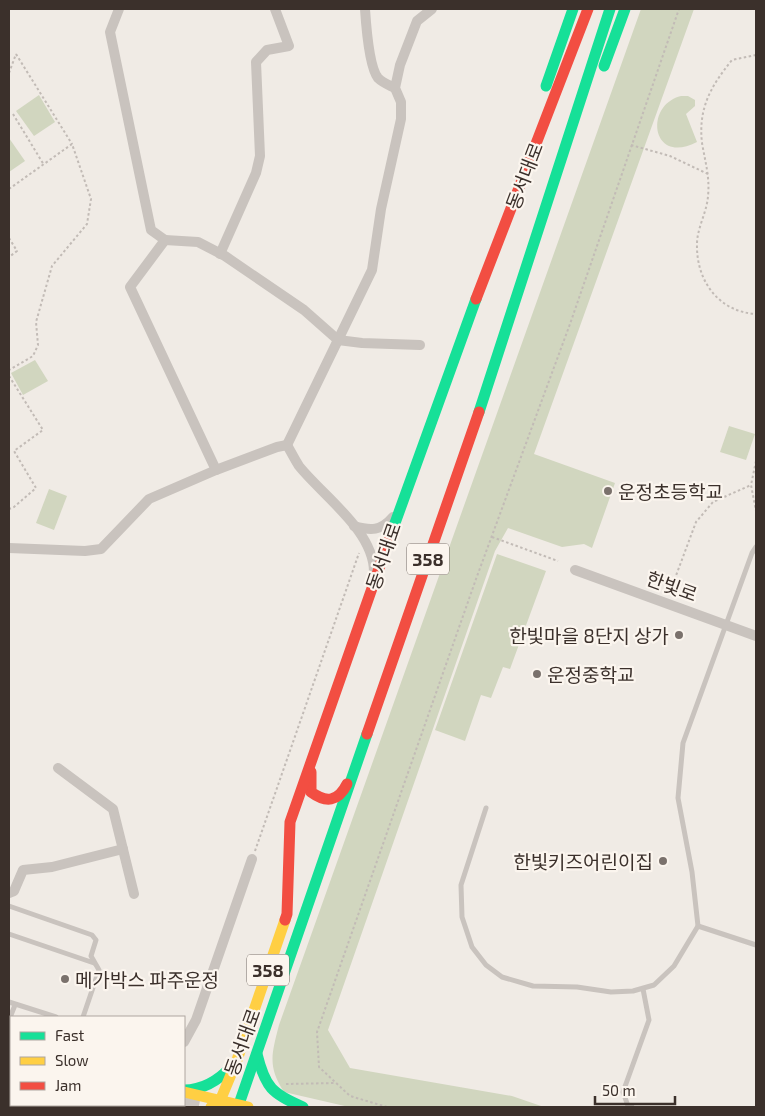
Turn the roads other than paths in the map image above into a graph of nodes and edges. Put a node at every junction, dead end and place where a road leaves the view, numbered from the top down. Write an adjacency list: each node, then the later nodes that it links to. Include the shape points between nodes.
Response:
1 (119, 9): 10 (street, via 110,32 152,230)
2 (275, 9): 11 (street, via 289,46 267,50 256,62 260,156)
3 (365, 9): 9 (street, via 377,76)
4 (432, 9): 9 (street, via 416,21)
5 (572, 9): 14 (main road)
6 (588, 9): 14 (main road, 동서대로 / 358)
7 (610, 9): 15 (main road, 동서대로 / 358)
8 (624, 9): 15 (main road)
9 (395, 88): 12 (street, via 401,102 401,119 381,208 372,270)
10 (165, 240): 11 (street, via 198,242); 17 (street, via 130,287)
11 (220, 254): 12 (street, via 304,310)
12 (338, 340): 13 (street); 16 (street)
13 (420, 345)
14 (447, 374): 18 (main road, 동서대로 / 358)
15 (487, 388): 27 (main road, 동서대로 / 358)
16 (288, 445): 17 (street); 19 (street, via 298,465)
17 (216, 470): 21 (street, via 149,499 101,549)
18 (405, 495): 19 (street, via 394,516 378,530); 23 (main road, 동서대로 / 358)
19 (357, 530): 23 (street, via 372,554)
20 (756, 547): 24 (lane)
21 (9, 548)
22 (575, 570): 24 (street, 한빛로)
23 (372, 588): 26 (main road, 동서대로 / 358)
24 (726, 624): 25 (street, 한빛로); 35 (lane, via 683,743 678,798)
25 (756, 636)
26 (316, 747): 27 (main road, via 309,779 311,792 321,799 333,800 344,790); 47 (main road, 동서대로 / 358, via 290,822 287,914)
27 (358, 763): 46 (main road, 동서대로 / 358)
28 (58, 768): 30 (street, via 113,809)
29 (486, 808): 39 (lane, via 461,884 462,917 472,947 486,965 502,977 533,986 611,992)
30 (123, 850): 32 (street, via 23,870 14,891); 33 (street)
31 (252, 859): 45 (street, via 196,1020)
32 (9, 894)
33 (134, 894)
34 (9, 906): 38 (lane, via 92,935 96,940 91,956)
35 (698, 926): 37 (lane); 39 (lane, via 674,966 654,985)
36 (9, 934): 38 (lane)
37 (756, 945)
38 (94, 963): 44 (lane, via 99,970)
39 (643, 989): 55 (lane, via 649,1020 624,1092 628,1106)
40 (9, 1002): 41 (lane)
41 (15, 1005): 42 (lane); 43 (lane)
42 (11, 1016)
43 (53, 1016)
44 (83, 1016)
45 (185, 1040)
46 (257, 1052): 53 (main road, 동서대로 / 358); 54 (main road, via 267,1087 285,1102)
47 (237, 1060): 48 (main road, via 211,1084); 50 (main road, 동서대로 / 358)
48 (185, 1091)
49 (185, 1091): 50 (main road)
50 (215, 1104): 53 (main road)
51 (82, 1106): 52 (main road)
52 (95, 1107)
53 (242, 1107)
54 (303, 1107)
55 (632, 1107)

